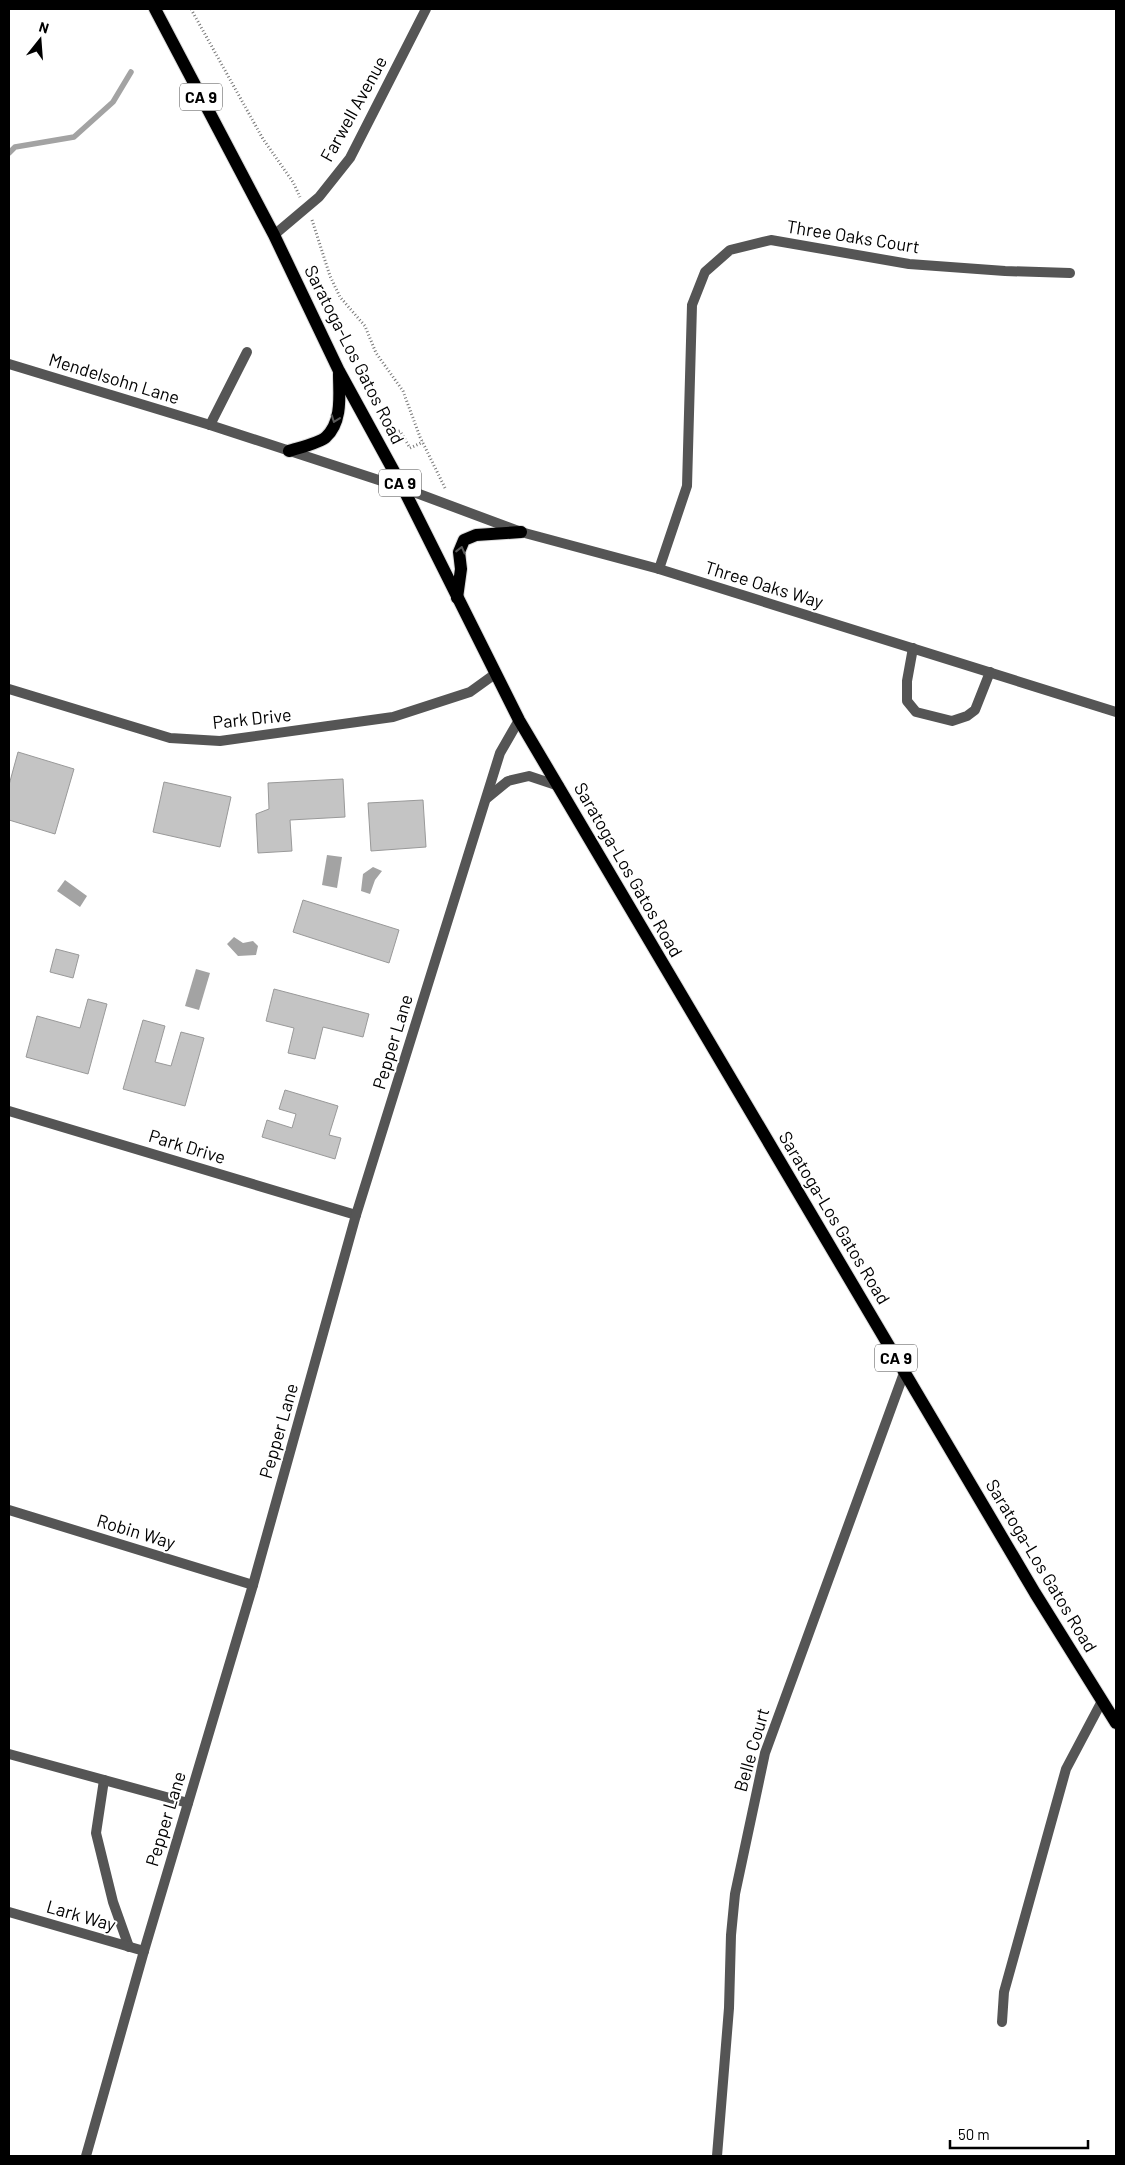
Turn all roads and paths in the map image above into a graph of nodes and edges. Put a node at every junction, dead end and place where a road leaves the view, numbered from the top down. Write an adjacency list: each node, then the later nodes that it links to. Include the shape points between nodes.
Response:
1 (155, 9): 5 (main road, Saratoga-Los Gatos Road / CA 9)
2 (191, 9): 4 (path)
3 (426, 9): 4 (street, Farwell Avenue, via 350,158)
4 (306, 209): 5 (street, Farwell Avenue); 12 (path, via 340,297 365,326 376,353 403,391)
5 (274, 235): 9 (main road, Saratoga-Los Gatos Road / CA 9)
6 (1070, 272): 17 (street, Three Oaks Court, via 909,264 771,240 730,250 705,272 692,305 687,486)
7 (247, 352): 10 (street)
8 (9, 364): 10 (street, Mendelsohn Lane)
9 (339, 371): 13 (main road, one-way to 13, via 339,409 334,424 325,438); 14 (main road, Saratoga-Los Gatos Road / CA 9)
10 (210, 425): 13 (street, Mendelsohn Lane)
11 (392, 433): 12 (path, via 400,431 410,448)
12 (423, 442): 15 (path)
13 (289, 451): 14 (street, Mendelsohn Lane)
14 (403, 488): 15 (street, Three Oaks Way); 18 (main road, Saratoga-Los Gatos Road / CA 9)
15 (453, 506): 16 (street, Three Oaks Way)
16 (521, 532): 17 (street, Three Oaks Way); 18 (main road, one-way to 16, via 461,569 459,552 464,540 476,535)
17 (659, 569): 19 (street, Three Oaks Way)
18 (457, 598): 21 (main road, Saratoga-Los Gatos Road / CA 9)
19 (913, 648): 20 (street, Three Oaks Way); 20 (street, via 907,701 916,712 952,721 967,716 975,710)
20 (990, 672): 23 (street, Three Oaks Way)
21 (496, 674): 22 (street, Park Drive, via 470,692 393,717 220,741 170,738); 24 (main road, Saratoga-Los Gatos Road / CA 9)
22 (9, 689)
23 (1116, 712)
24 (520, 720): 25 (main road, Saratoga-Los Gatos Road / CA 9); 26 (street, Pepper Lane, via 500,753)
25 (559, 786): 26 (street, via 529,776 508,781); 29 (main road, Saratoga-Los Gatos Road / CA 9)
26 (486, 799): 28 (street, Pepper Lane)
27 (9, 1110): 28 (street, Park Drive)
28 (356, 1215): 31 (street, Pepper Lane)
29 (904, 1373): 32 (main road, Saratoga-Los Gatos Road / CA 9); 42 (street, Belle Court, via 765,1753 735,1894)
30 (9, 1510): 31 (street, Robin Way)
31 (253, 1585): 36 (street, Pepper Lane)
32 (1102, 1701): 33 (main road, Saratoga-Los Gatos Road / CA 9); 40 (street, via 1066,1769 1004,1992)
33 (1116, 1723)
34 (9, 1754): 35 (street)
35 (104, 1780): 36 (street); 38 (street, via 96,1833 113,1902)
36 (188, 1803): 39 (street, Pepper Lane)
37 (9, 1912): 38 (street, Lark Way)
38 (129, 1947): 39 (street, Lark Way)
39 (144, 1952): 41 (street, Pepper Lane)
40 (1002, 2022)
41 (86, 2156)
42 (717, 2156)

